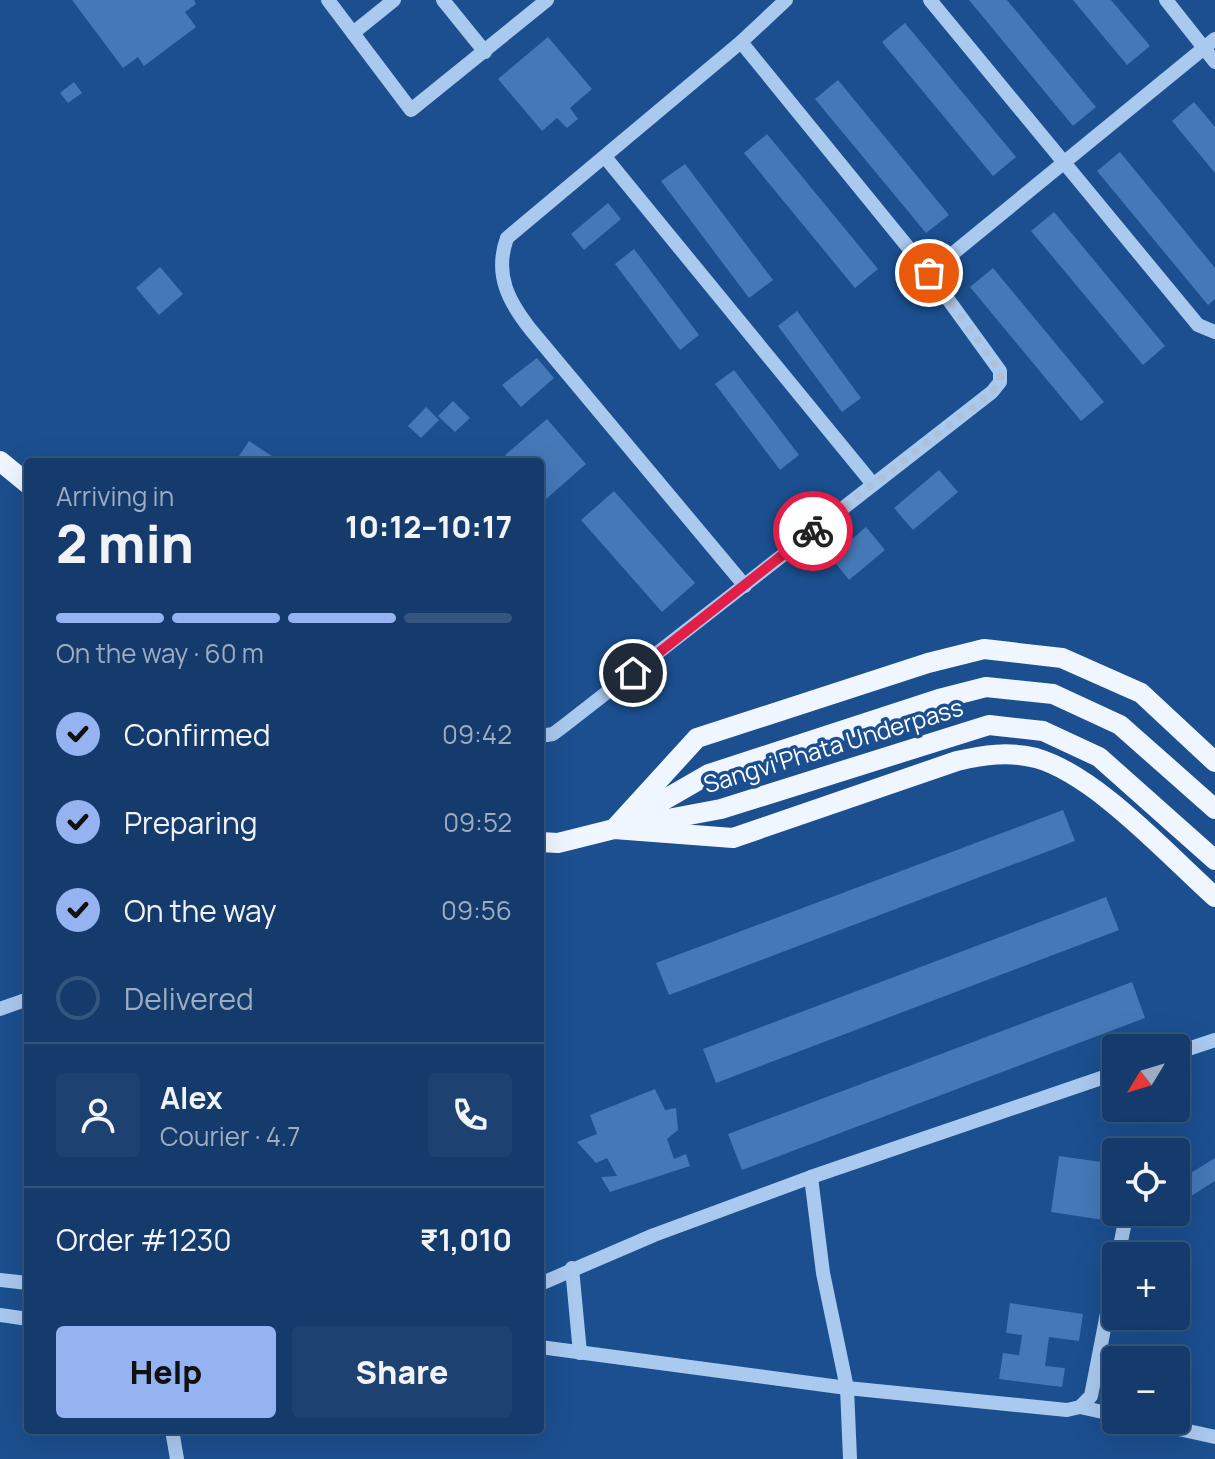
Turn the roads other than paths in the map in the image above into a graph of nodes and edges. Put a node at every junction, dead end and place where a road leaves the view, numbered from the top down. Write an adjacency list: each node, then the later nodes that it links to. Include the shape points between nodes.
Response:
1 (328, 0): 8 (lane)
2 (394, 0): 8 (lane)
3 (443, 0): 11 (lane)
4 (547, 0): 11 (lane)
5 (786, 0): 9 (lane)
6 (930, 0): 14 (lane)
7 (1166, 0): 10 (lane)
8 (353, 33): 11 (lane, via 411,110)
9 (741, 42): 13 (lane); 15 (lane)
10 (1210, 43): 12 (lane); 14 (lane)
11 (485, 52)
12 (1215, 62)
13 (605, 157): 19 (lane); 20 (lane, via 507,238 500,272 512,306)
14 (1064, 162): 15 (lane); 16 (lane, via 1198,325)
15 (929, 273): 19 (lane, via 1000,371 1000,382)
16 (1215, 332)
17 (0, 461): 18 (main road)
18 (24, 481)
19 (872, 483): 20 (lane)
20 (745, 586): 21 (lane, via 553,734)
21 (544, 735)
22 (1215, 762): 24 (main road, via 1141,693 1062,658 984,649 697,738)
23 (1215, 809): 24 (main road, via 1120,725 1053,694 986,687 709,774)
24 (614, 829): 25 (main road); 26 (main road, Sangvi Phata Underpass, via 721,809 989,725 1043,731 1099,757); 27 (main road, via 733,838 957,761 991,753 1036,758 1084,780)
25 (544, 842)
26 (1215, 860)
27 (1215, 897)
28 (24, 1000): 29 (lane)
29 (0, 1009)
30 (1215, 1040): 31 (lane)
31 (1190, 1048)
32 (1102, 1078): 33 (lane)
33 (811, 1177): 34 (lane); 43 (lane, via 823,1273)
34 (572, 1268): 36 (lane); 42 (lane)
35 (0, 1280): 37 (lane)
36 (544, 1282)
37 (24, 1283)
38 (0, 1315): 39 (lane)
39 (24, 1318)
40 (1104, 1330): 44 (lane, via 1091,1396)
41 (544, 1348): 42 (lane)
42 (580, 1353): 43 (lane)
43 (847, 1388): 44 (lane, via 1052,1410); 50 (lane)
44 (1080, 1407): 45 (lane)
45 (1102, 1412)
46 (1190, 1431): 48 (lane)
47 (173, 1434): 49 (lane)
48 (1215, 1437)
49 (177, 1459)
50 (850, 1459)

